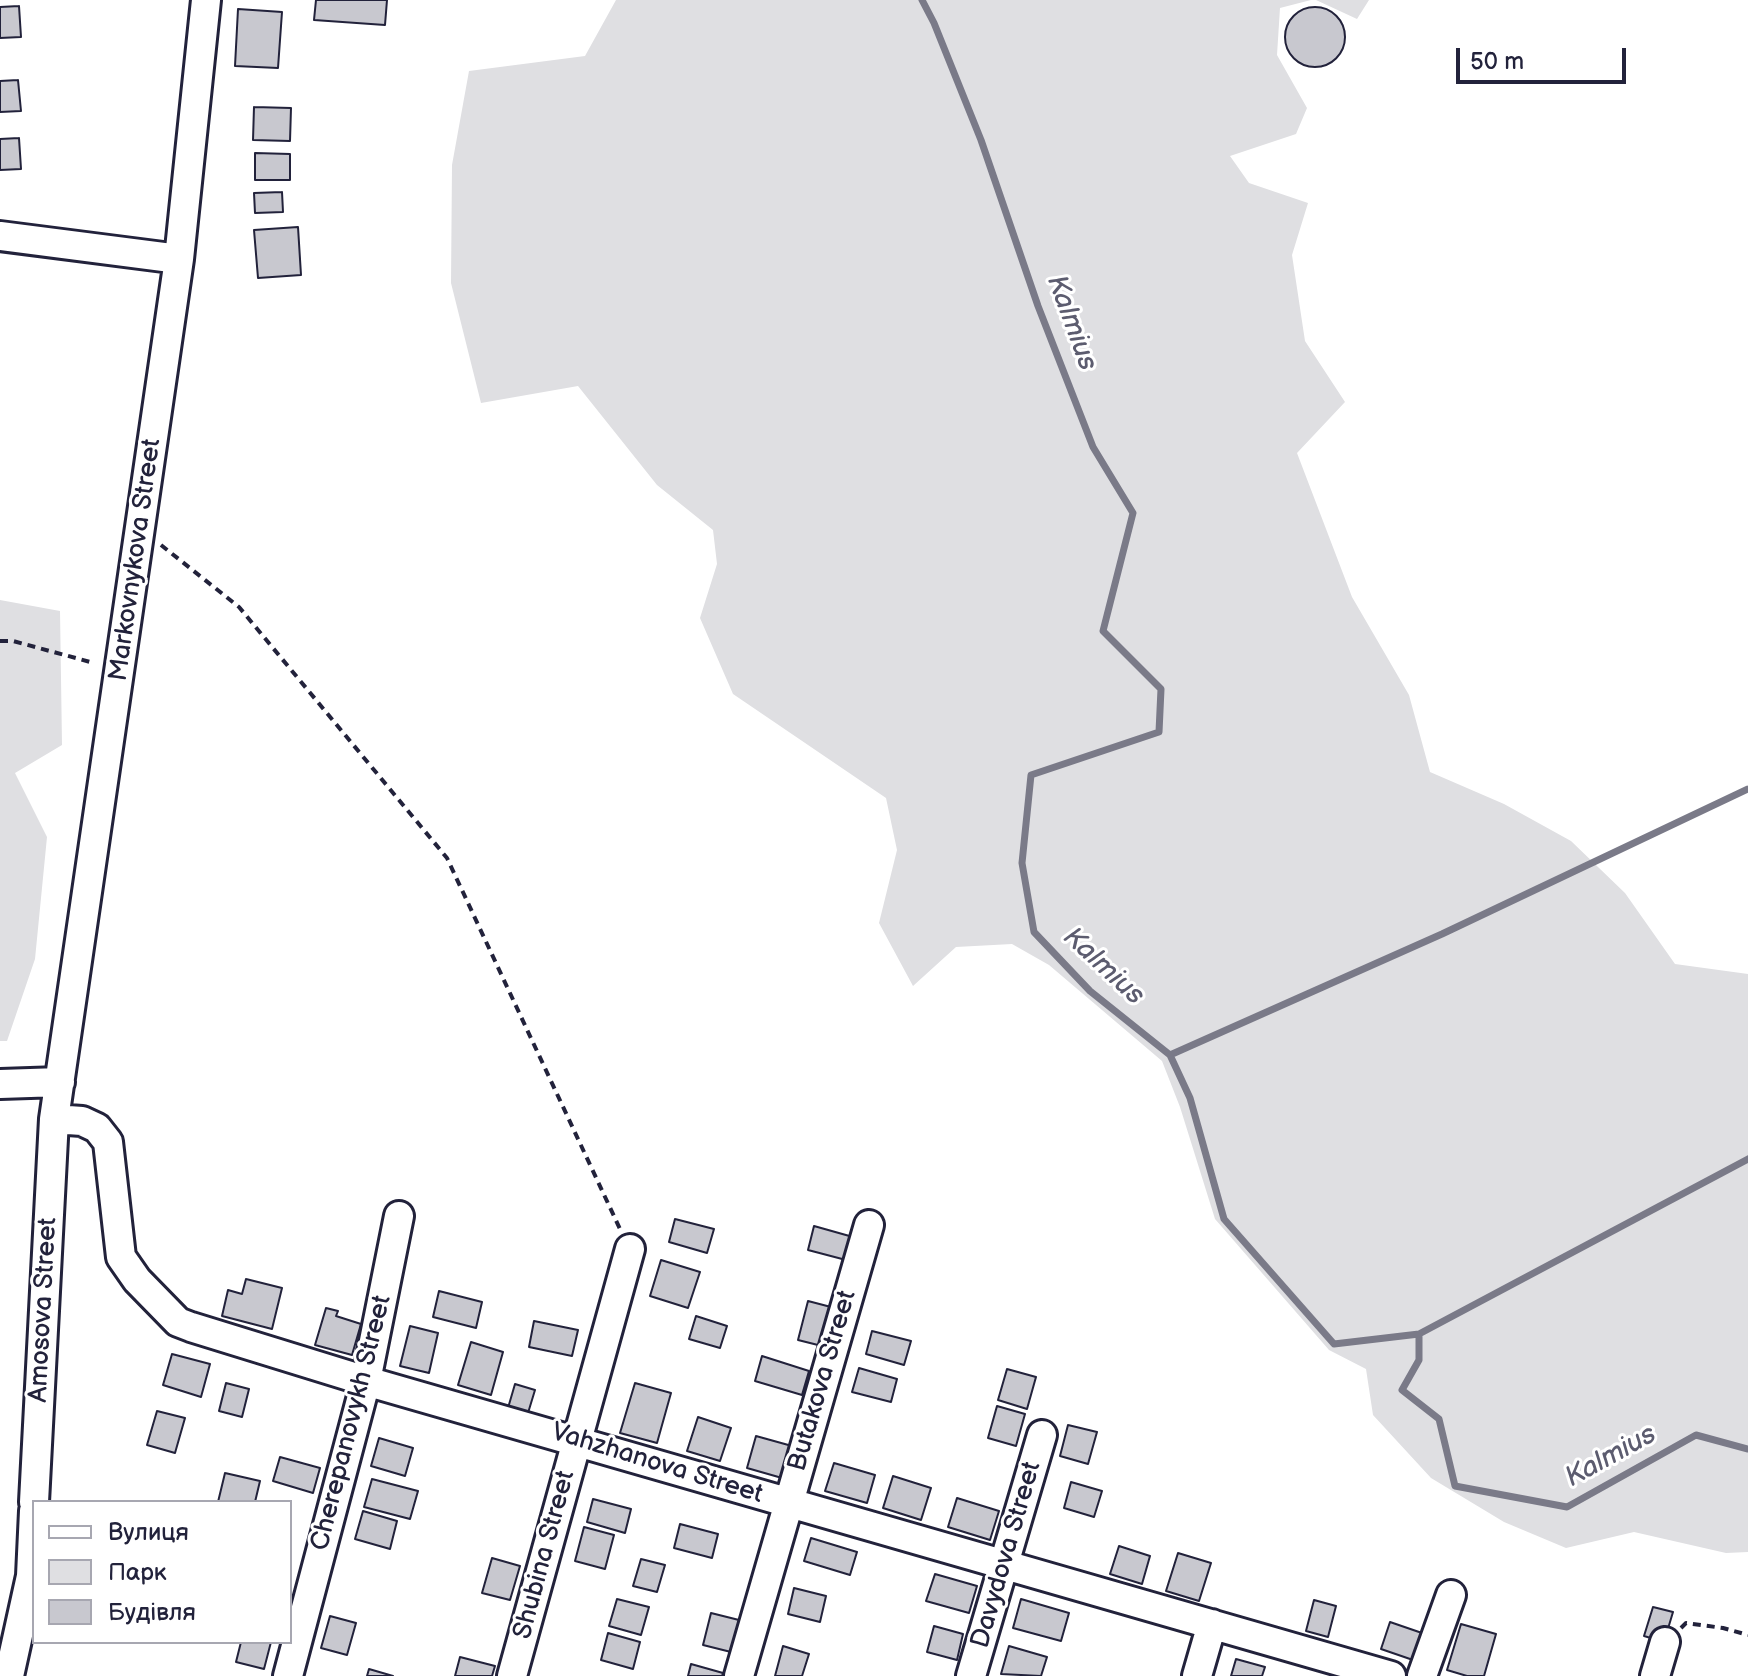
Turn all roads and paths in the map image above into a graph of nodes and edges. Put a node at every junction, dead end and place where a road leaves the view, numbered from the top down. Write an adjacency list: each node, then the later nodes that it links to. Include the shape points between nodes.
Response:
1 (206, 0): 3 (street, Markovnykova Street)
2 (0, 236): 3 (street)
3 (179, 259): 4 (street, Markovnykova Street)
4 (140, 529): 6 (street, Markovnykova Street); 12 (path, via 239,607 447,858)
5 (0, 641): 6 (path)
6 (120, 671): 7 (street, Markovnykova Street)
7 (60, 1082): 8 (street); 9 (street, Markovnykova Street)
8 (0, 1084)
9 (54, 1119): 13 (street, Vahzhanova Street, via 82,1121 108,1142 121,1257 127,1270 178,1322); 16 (street, Amosova Street)
10 (399, 1216): 13 (street, Cherepanovykh Street)
11 (869, 1225): 17 (street, Butakova Street)
12 (630, 1249): 15 (street, Shubina Street)
13 (366, 1381): 15 (street, Vahzhanova Street); 25 (street, Cherepanovykh Street)
14 (1042, 1435): 19 (street, Davydova Street)
15 (577, 1440): 17 (street, Vahzhanova Street); 26 (street, Shubina Street)
16 (34, 1500)
17 (788, 1503): 19 (street, Vahzhanova Street); 27 (street, Butakova Street)
18 (32, 1554): 24 (street)
19 (1003, 1563): 21 (street, Vahzhanova Street); 28 (street, Davydova Street)
20 (1451, 1595): 31 (street)
21 (1212, 1624): 29 (street); 30 (street, Vahzhanova Street)
22 (1748, 1635): 23 (path, via 1686,1623)
23 (1665, 1642): 32 (street)
24 (9, 1676)
25 (288, 1676)
26 (512, 1676)
27 (739, 1676)
28 (971, 1676)
29 (1197, 1676)
30 (1391, 1676)
31 (1422, 1676)
32 (1655, 1676)

